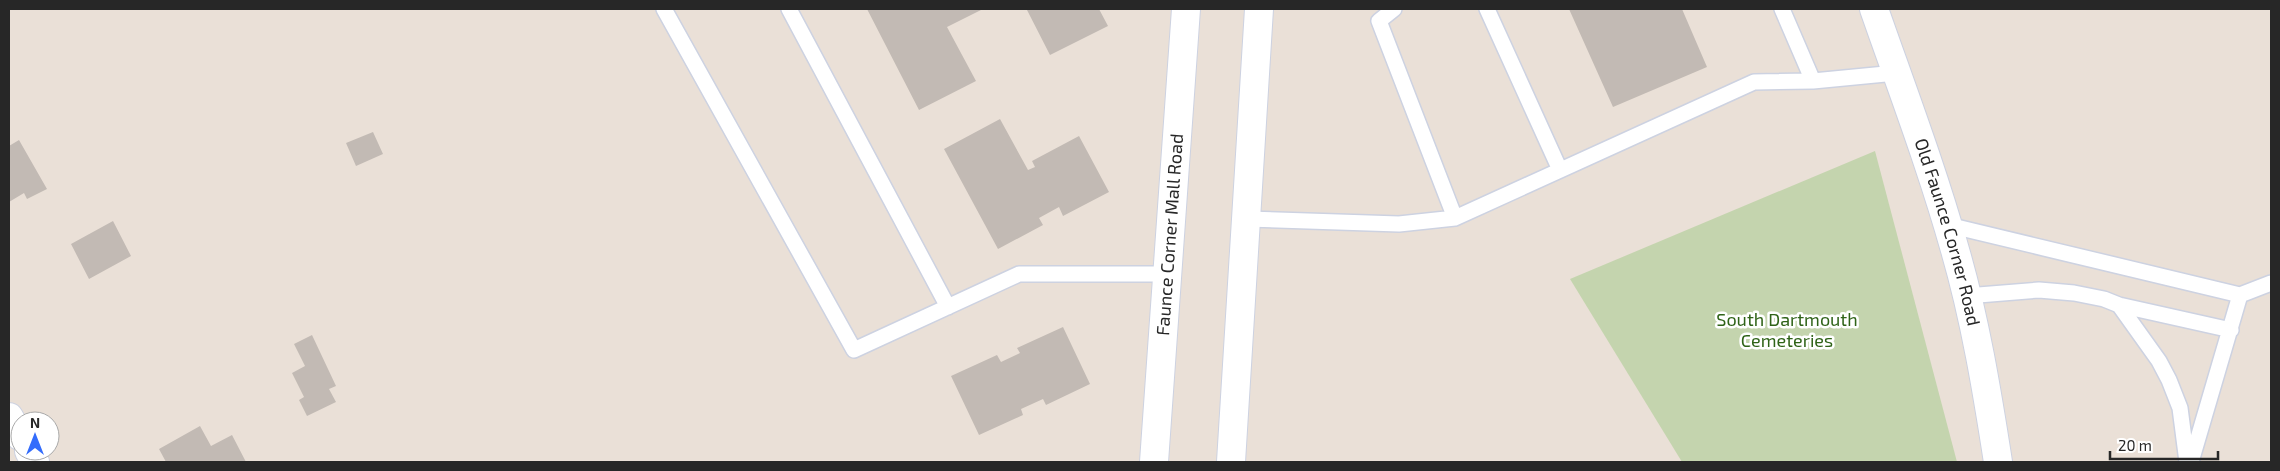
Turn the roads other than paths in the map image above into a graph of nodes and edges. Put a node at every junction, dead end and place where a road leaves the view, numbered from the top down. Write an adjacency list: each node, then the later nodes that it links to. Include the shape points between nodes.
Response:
1 (790, 9): 20 (lane)
2 (1186, 9): 15 (main road, Faunce Corner Mall Road)
3 (1260, 9): 13 (main road)
4 (1394, 9): 12 (lane, via 1379,21)
5 (1487, 9): 11 (lane)
6 (1782, 9): 10 (lane)
7 (1874, 9): 9 (main road, Old Faunce Corner Road)
8 (669, 10): 20 (lane, via 854,350)
9 (1896, 73): 10 (lane); 14 (main road, Old Faunce Corner Road)
10 (1813, 81): 11 (lane, via 1754,82)
11 (1560, 170): 12 (lane)
12 (1455, 218): 13 (lane, via 1399,224)
13 (1247, 219): 23 (main road)
14 (1948, 225): 17 (lane); 18 (main road, Old Faunce Corner Road)
15 (1167, 274): 20 (lane, via 1019,274); 22 (main road, Faunce Corner Mall Road)
16 (2271, 283): 17 (lane)
17 (2240, 294): 21 (lane)
18 (1966, 296): 19 (lane, via 2039,290 2074,293); 24 (main road, Old Faunce Corner Road)
19 (2119, 305): 21 (lane); 25 (lane, via 2160,361 2169,380 2180,408)
20 (948, 307)
21 (2231, 330): 25 (lane)
22 (1154, 462)
23 (1231, 462)
24 (1998, 462)
25 (2189, 462)

